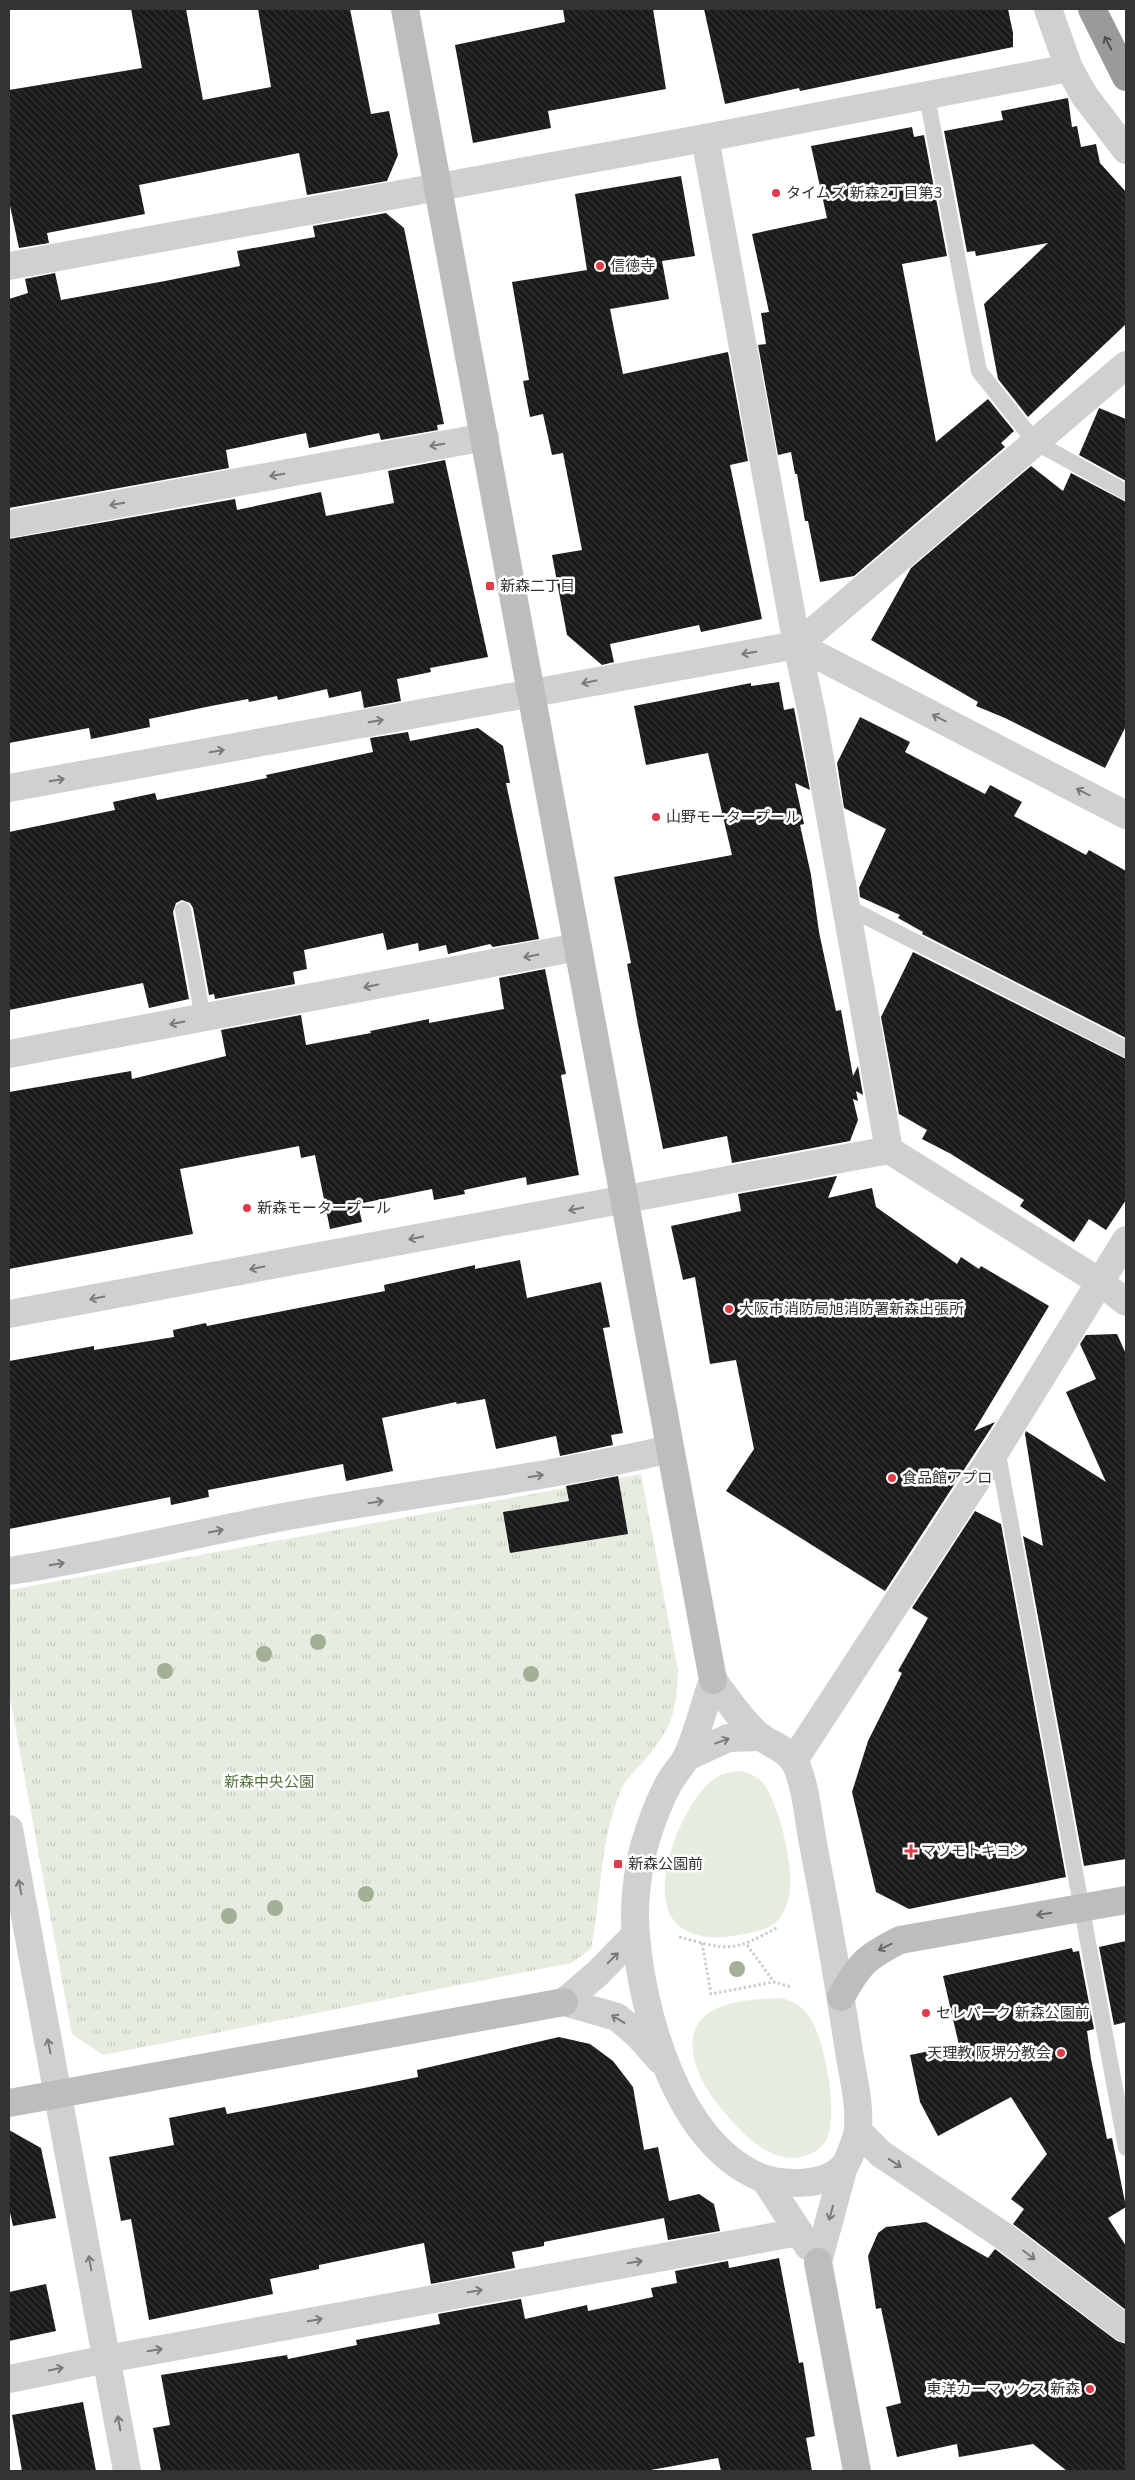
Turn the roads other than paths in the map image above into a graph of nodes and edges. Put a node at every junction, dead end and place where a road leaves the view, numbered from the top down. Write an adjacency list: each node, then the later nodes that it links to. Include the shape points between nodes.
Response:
1 (405, 9): 9 (street)
2 (1048, 9): 4 (street)
3 (1092, 9): 5 (highway, one-way to 3, bridge)
4 (1068, 68): 6 (street); 8 (street, via 1084,95)
5 (1126, 77)
6 (927, 97): 7 (street); 13 (lane, via 979,370)
7 (705, 138): 9 (street); 16 (street)
8 (1126, 150)
9 (438, 186): 10 (street); 12 (street)
10 (9, 266)
11 (1126, 365): 13 (street)
12 (485, 437): 15 (street, one-way to 15); 17 (street)
13 (1035, 442): 14 (lane); 16 (street)
14 (1126, 492)
15 (9, 524)
16 (797, 645): 17 (street, one-way to 17); 19 (street, one-way to 16); 20 (street)
17 (532, 693): 18 (street, one-way to 17); 22 (street)
18 (9, 788)
19 (1126, 815)
20 (847, 908): 24 (lane); 26 (street)
21 (183, 910): 23 (lane)
22 (578, 947): 23 (street, one-way to 23); 27 (street)
23 (203, 1018): 25 (street, one-way to 25)
24 (1126, 1049)
25 (9, 1054)
26 (889, 1150): 27 (street); 29 (street)
27 (624, 1199): 31 (street, one-way to 31); 32 (street)
28 (1126, 1240): 29 (street)
29 (1100, 1282): 30 (street); 33 (street)
30 (1126, 1302)
31 (9, 1314)
32 (670, 1449): 34 (street, one-way to 32, via 104,1555 272,1519 591,1467); 35 (street)
33 (998, 1449): 38 (street); 41 (lane)
34 (9, 1571)
35 (713, 1680): 36 (street, via 746,1724); 37 (street)
36 (761, 1738): 37 (street, one-way to 36, via 728,1738); 38 (street)
37 (686, 1758): 42 (street, via 670,1781 645,1845 637,1888)
38 (794, 1760): 43 (street)
39 (9, 1829): 46 (street, one-way to 39)
40 (1126, 1900): 41 (street)
41 (1082, 1907): 43 (street, one-way to 43, via 900,1940 877,1951 856,1969); 49 (lane)
42 (635, 1935): 44 (street, one-way to 42); 45 (street, via 649,2007)
43 (841, 1997): 48 (street)
44 (564, 2002): 45 (street, one-way to 44, via 617,2017); 46 (street)
45 (665, 2065): 51 (street, via 703,2133 739,2167)
46 (58, 2094): 47 (street); 55 (street, one-way to 46)
47 (9, 2103)
48 (858, 2131): 50 (street); 54 (street, one-way to 54, via 881,2154 1002,2235)
49 (1126, 2148)
50 (844, 2166): 51 (street, via 828,2176 806,2182); 53 (street, one-way to 53)
51 (765, 2180): 52 (street)
52 (799, 2232): 53 (street); 55 (street, one-way to 52)
53 (818, 2262): 58 (street)
54 (1126, 2329)
55 (107, 2359): 56 (street, one-way to 55); 57 (street, one-way to 55)
56 (9, 2379)
57 (127, 2471)
58 (857, 2471)

